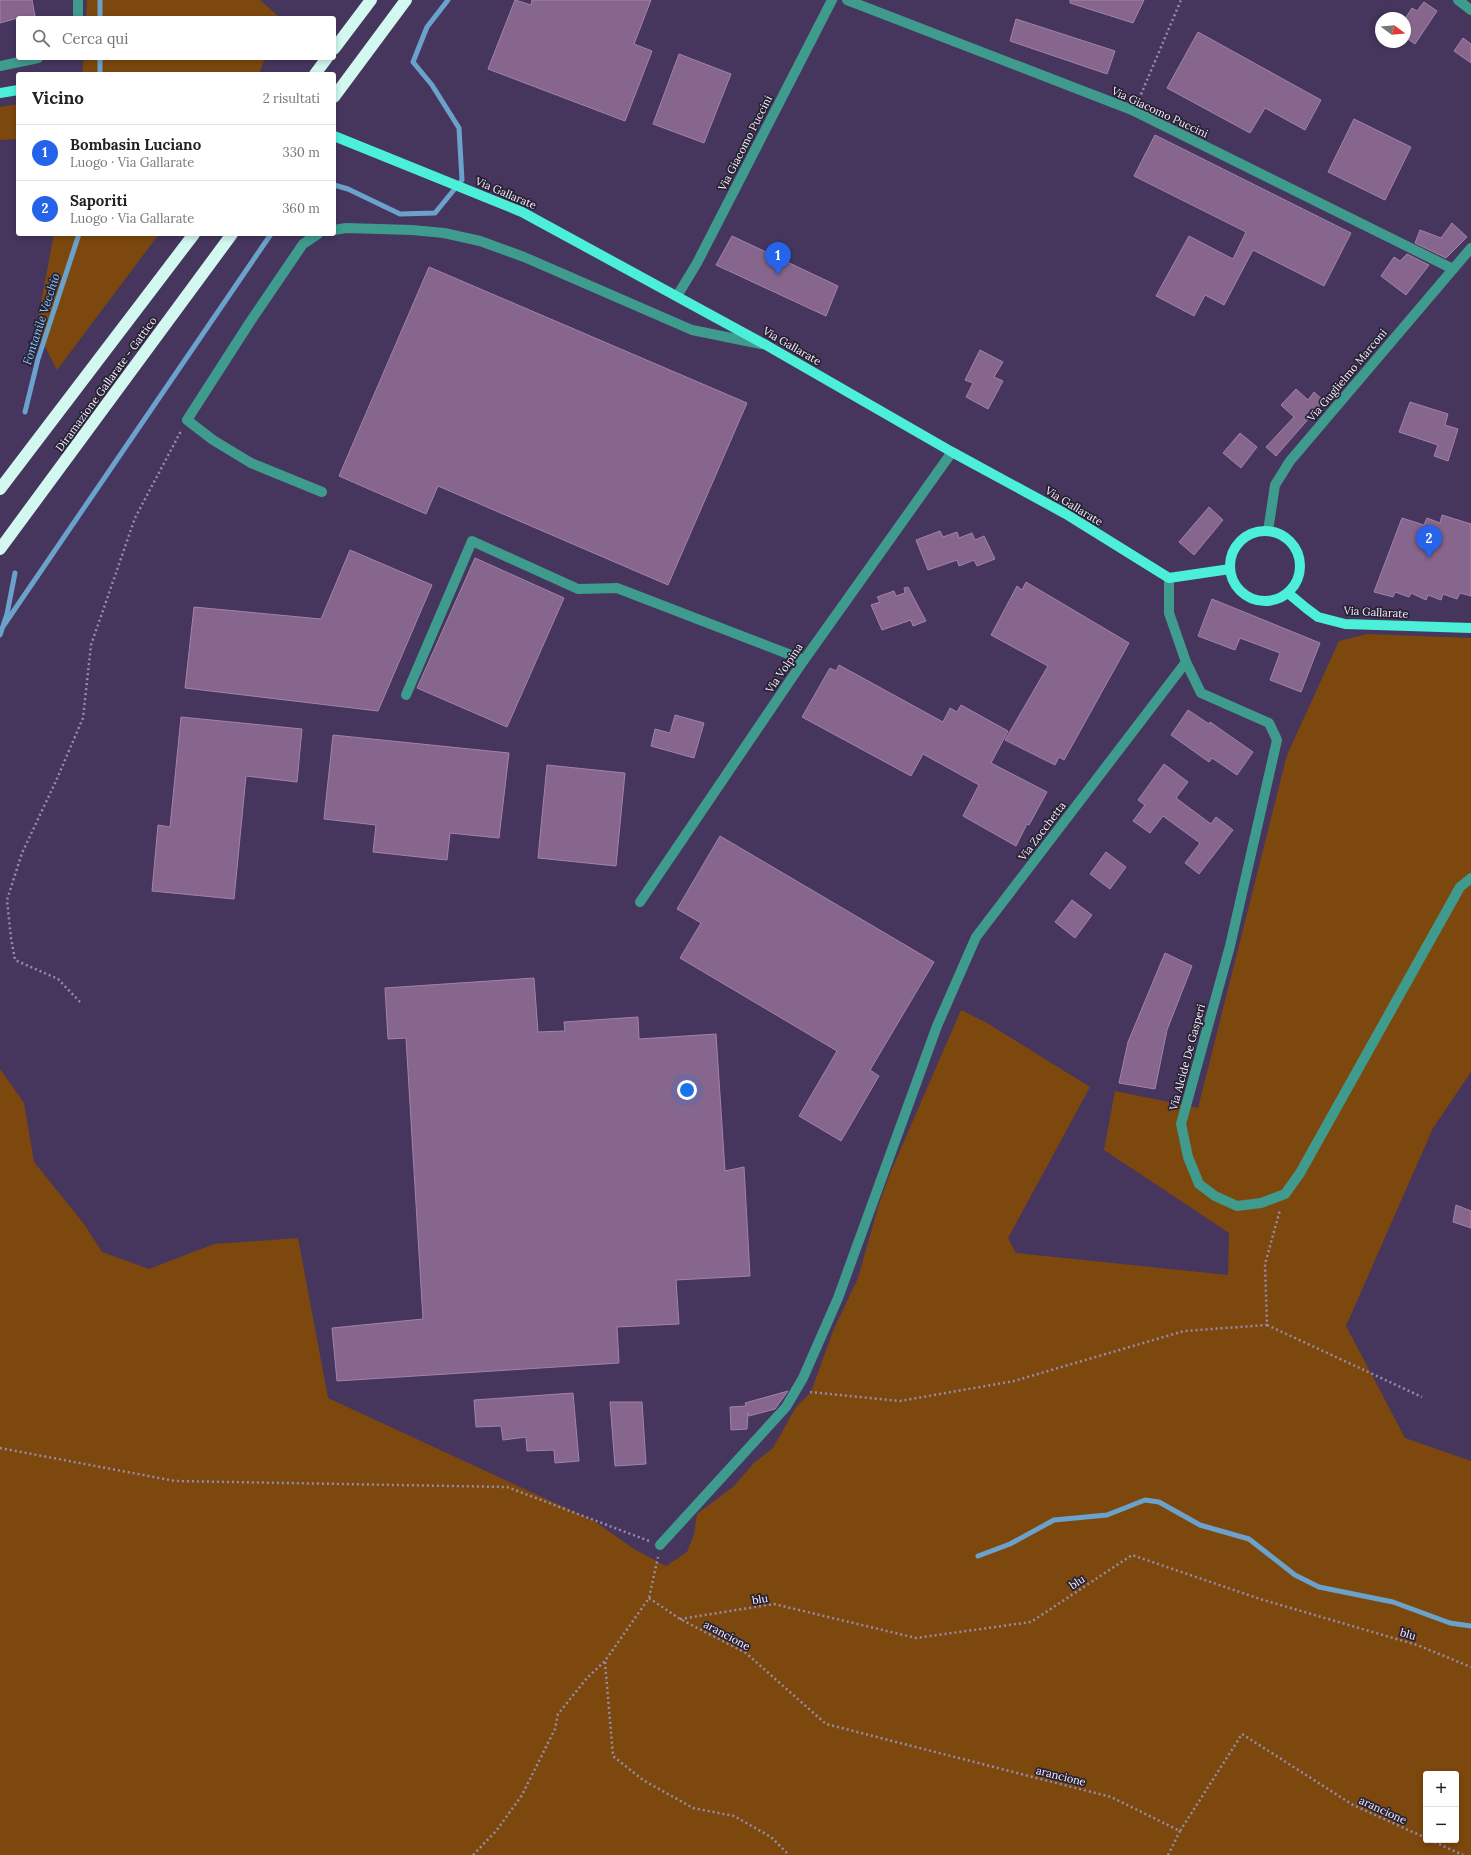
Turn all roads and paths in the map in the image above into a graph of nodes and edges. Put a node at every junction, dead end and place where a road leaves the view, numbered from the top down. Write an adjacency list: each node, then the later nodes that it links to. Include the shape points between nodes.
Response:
1 (78, 0): 9 (street)
2 (371, 0): 10 (highway)
3 (406, 0): 17 (highway)
4 (832, 0): 26 (street, Via Giacomo Puccini, via 697,264)
5 (847, 0): 18 (street, Via Giacomo Puccini)
6 (1181, 0): 18 (path)
7 (1458, 0): 8 (street)
8 (1471, 10)
9 (78, 16)
10 (336, 46)
11 (28, 60): 13 (street)
12 (326, 60): 14 (highway)
13 (0, 66)
14 (316, 72)
15 (16, 90): 16 (main road)
16 (0, 93)
17 (336, 94)
18 (1134, 111): 25 (street, Via Giacomo Puccini)
19 (336, 137): 26 (main road, Via Gallarate, via 522,212)
20 (336, 230): 27 (street, via 412,230 444,233 480,241 524,257 692,330)
21 (192, 236): 30 (highway, Diramazione Gallarate - Gattico)
22 (231, 236): 33 (highway, Diramazione Gallarate - Gattico)
23 (315, 236): 28 (street, via 303,244)
24 (1471, 248): 25 (street, Via Guglielmo Marconi)
25 (1453, 269): 32 (street, Via Guglielmo Marconi, via 1290,461 1276,485)
26 (676, 296): 27 (main road, Via Gallarate)
27 (766, 345): 29 (main road, Via Gallarate)
28 (187, 420): 31 (street, via 213,440 251,463); 43 (path, via 136,518 91,645 82,718 22,853 7,900 15,960 58,979)
29 (952, 452): 35 (main road, Via Gallarate, via 1066,514); 38 (street, Via Volpina)
30 (0, 489)
31 (322, 492)
32 (1268, 531): 34 (main road, via 1258,531 1240,541 1234,549); 36 (main road, via 1287,538 1299,555 1299,575 1295,585)
33 (0, 549)
34 (1230, 569): 35 (main road); 36 (main road, via 1239,589 1257,600 1268,601)
35 (1169, 578): 39 (street, Via Alcide De Gasperi, via 1170,614)
36 (1288, 592): 37 (main road, Via Gallarate, via 1318,617 1345,624)
37 (1471, 628)
38 (804, 660): 40 (street, via 617,588 578,590 472,542); 42 (street, Via Volpina)
39 (1186, 662): 44 (street, Via Alcide De Gasperi, via 1201,693 1269,723 1277,740 1230,946 1182,1124 1184,1137 1188,1157 1200,1184 1215,1196 1237,1206 1261,1203); 46 (street, Via Zocchetta, via 976,937 937,1026 838,1298)
40 (406, 695)
41 (1471, 878): 44 (street, via 1460,887 1300,1173)
42 (640, 902)
43 (80, 1002)
44 (1285, 1194): 45 (path, via 1265,1264)
45 (1267, 1325): 46 (path, via 1184,1331 1014,1381 900,1401); 47 (path)
46 (796, 1391): 49 (street, Via Zocchetta, via 786,1407)
47 (1422, 1397)
48 (0, 1448): 49 (path, via 175,1481 507,1487)
49 (660, 1545): 50 (path)
50 (649, 1598): 51 (path, arancione); 52 (path)
51 (680, 1619): 53 (path, blu, via 774,1604 916,1638 1031,1622 1132,1555 1260,1599 1417,1645); 54 (path, arancione, via 746,1653 826,1724 1111,1797)
52 (605, 1661): 57 (path, via 587,1678 558,1714 555,1729 522,1795 497,1830); 58 (path, via 613,1756 643,1780 693,1808 734,1816 770,1837)
53 (1471, 1667)
54 (1180, 1831): 55 (path, arancione, via 1242,1734 1353,1805); 59 (path)
55 (1423, 1837)
56 (1437, 1843): 60 (path)
57 (473, 1855)
58 (789, 1855)
59 (1168, 1855)
60 (1463, 1855)

